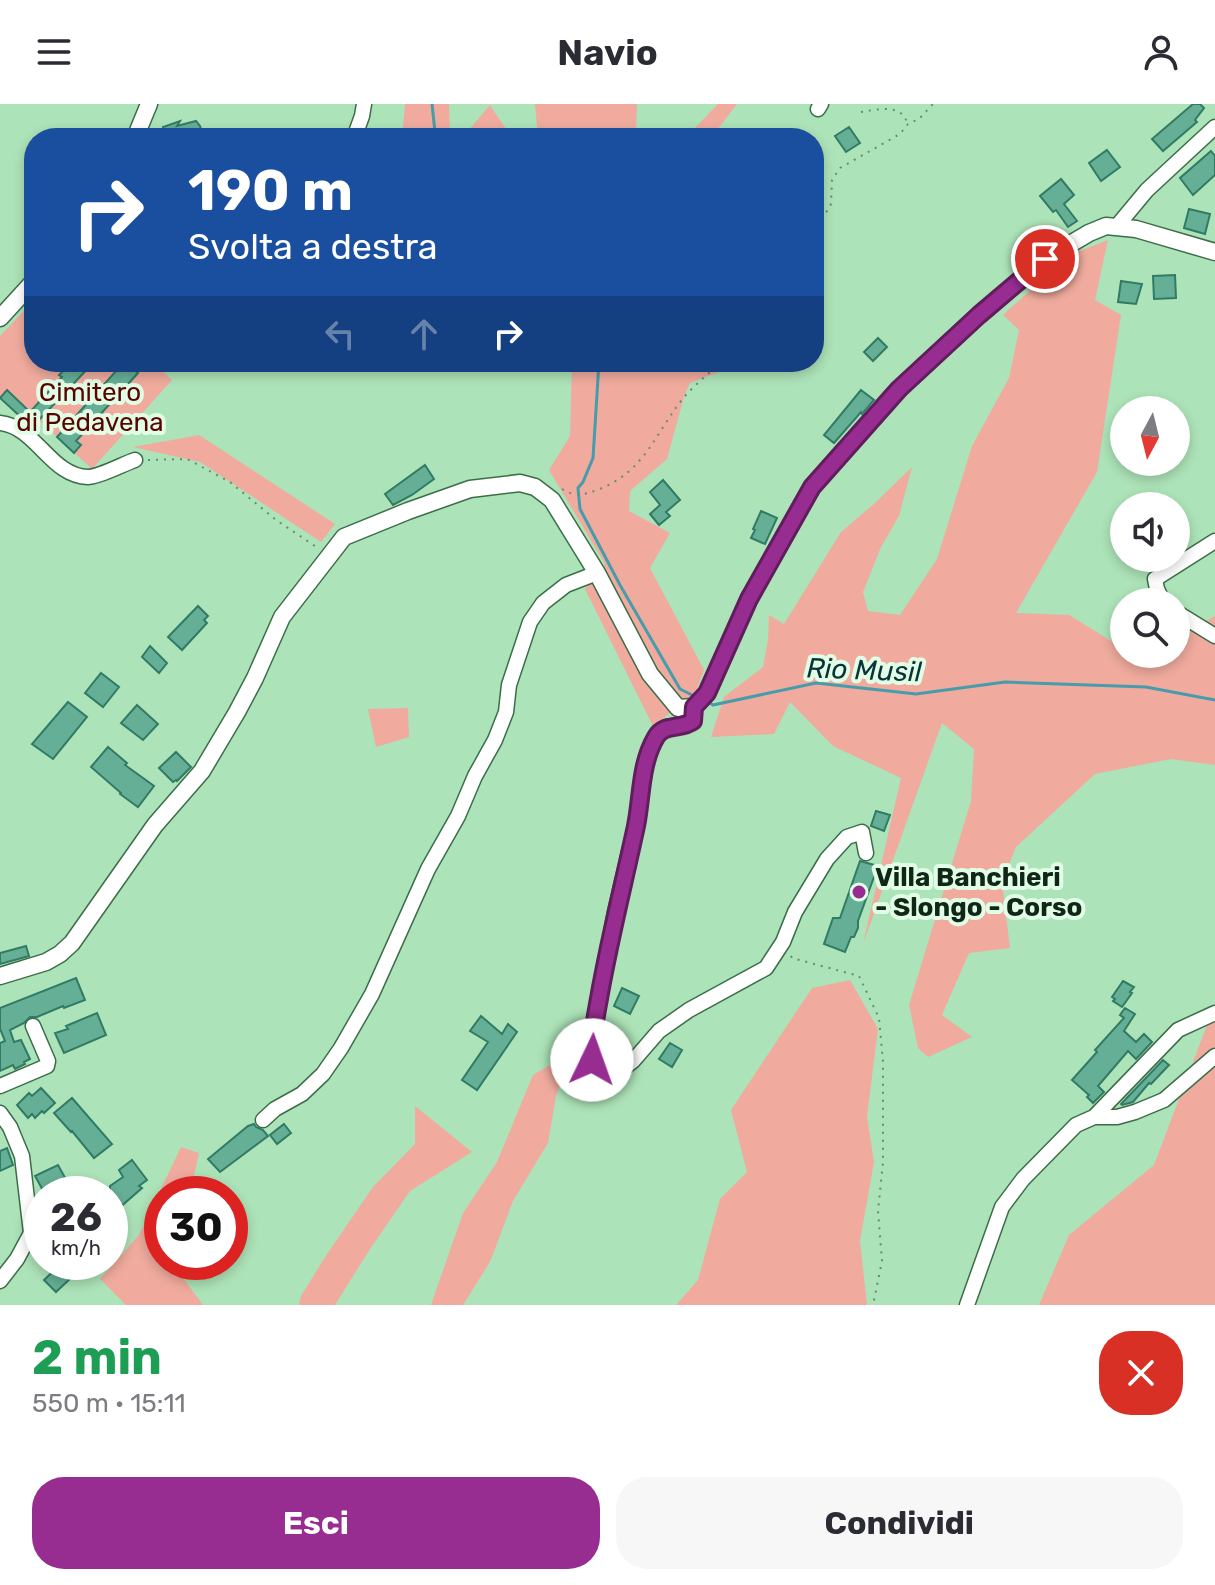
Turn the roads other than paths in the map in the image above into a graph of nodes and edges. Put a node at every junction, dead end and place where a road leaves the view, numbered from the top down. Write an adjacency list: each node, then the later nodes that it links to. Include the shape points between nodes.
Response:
1 (149, 104): 4 (street)
2 (364, 104): 5 (street)
3 (1215, 127): 6 (street, via 1147,190)
4 (139, 128)
5 (358, 128)
6 (1117, 226): 7 (street); 17 (street, via 1089,233 1045,259 979,315 899,389 812,487 749,599 707,693)
7 (1215, 252)
8 (24, 292): 9 (street)
9 (0, 318)
10 (0, 423): 11 (street, via 32,439 65,472 89,477)
11 (135, 460)
12 (1215, 541): 14 (street, via 1155,579)
13 (597, 573): 17 (street, via 650,674 678,708); 19 (street, via 552,500 520,483 470,489 344,537 282,617 255,678 202,771 155,825 82,931 46,962); 26 (street, via 566,585 530,622 495,740 428,869 372,994 323,1074)
14 (1157, 588)
15 (1190, 621): 16 (street)
16 (1215, 636)
17 (694, 707): 18 (street, via 693,721 657,734 645,762 594,1026 592,1060 599,1075 612,1077 659,1031 766,968 827,859 847,837 862,832)
18 (866, 853)
19 (0, 976)
20 (1215, 1013): 25 (street, via 1178,1030)
21 (33, 1026): 23 (street, via 47,1066)
22 (1215, 1056): 25 (street, via 1164,1100 1117,1117)
23 (0, 1086)
24 (0, 1113): 27 (street, via 22,1156 31,1233)
25 (1094, 1117): 28 (street, via 1076,1125 1002,1207)
26 (263, 1120)
27 (0, 1281)
28 (967, 1305)

